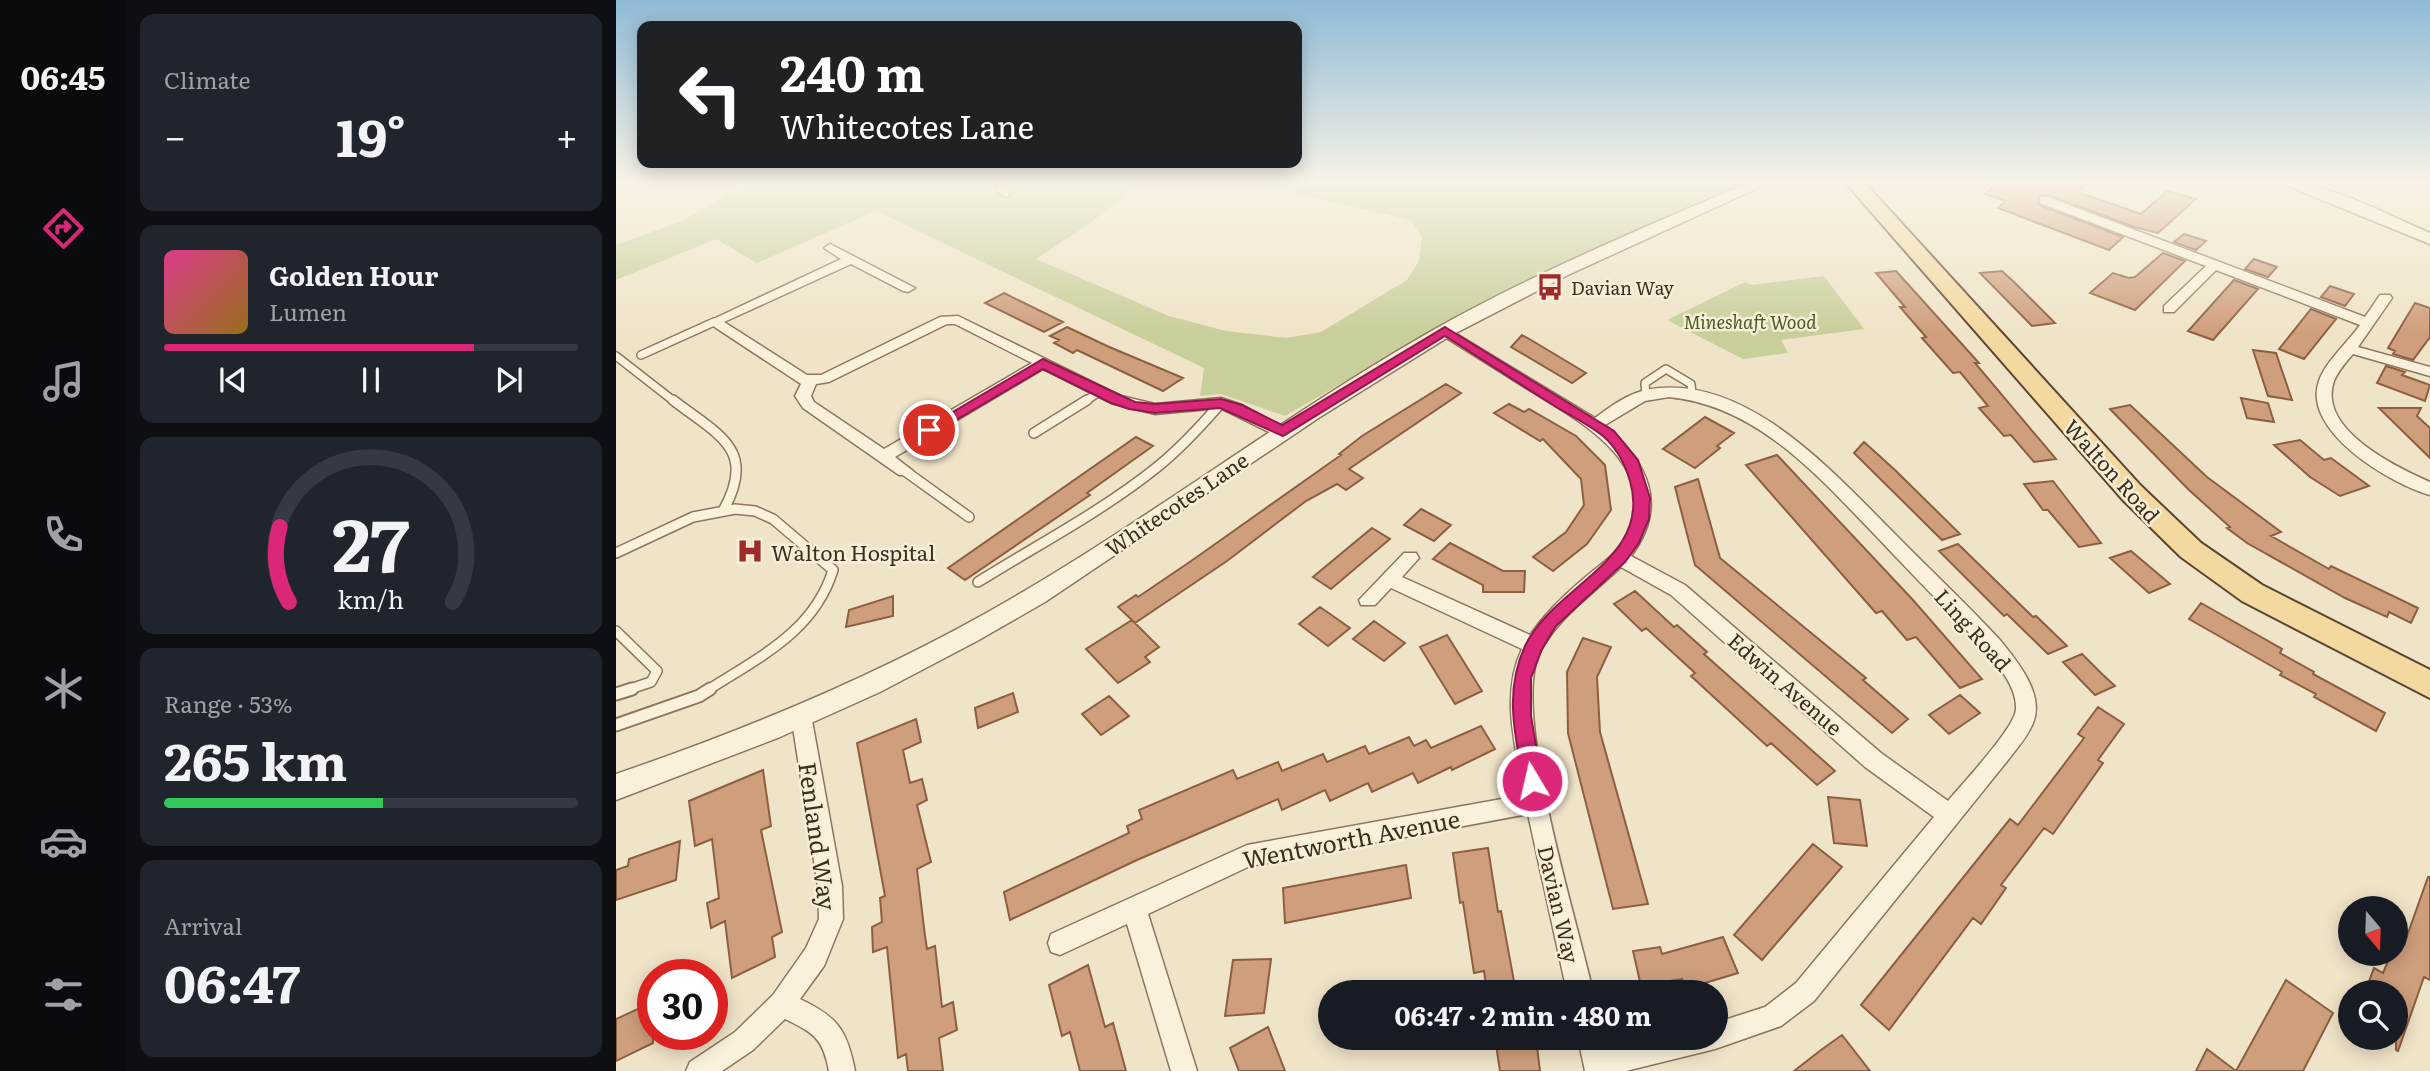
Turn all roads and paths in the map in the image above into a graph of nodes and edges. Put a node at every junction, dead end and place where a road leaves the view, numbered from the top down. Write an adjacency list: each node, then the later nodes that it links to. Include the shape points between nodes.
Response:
1 (1650, 232): 14 (street, Whitecotes Lane)
2 (1899, 232): 39 (main road, Walton Road, via 2132,493 2190,550 2252,593)
3 (2125, 232): 8 (street)
4 (2412, 232): 5 (street)
5 (2430, 239)
6 (830, 248): 7 (street)
7 (849, 260): 9 (street); 12 (street)
8 (2213, 266): 11 (street); 13 (street)
9 (908, 288)
10 (2385, 298): 13 (street)
11 (2169, 309)
12 (714, 322): 16 (lane); 20 (street, via 804,380)
13 (2368, 323): 15 (street)
14 (1445, 331): 23 (street, Davian Way); 24 (street, Whitecotes Lane)
15 (2350, 349): 19 (street); 28 (street, via 2326,383 2323,399 2336,428 2364,453)
16 (641, 355)
17 (616, 356): 29 (lane, via 730,448 740,473)
18 (1043, 363): 20 (street, via 958,320 945,320 824,379); 21 (street); 26 (street)
19 (2430, 372)
20 (811, 379): 26 (street, via 803,396 808,405)
21 (1099, 392): 22 (street, via 1155,409); 25 (lane)
22 (1221, 403): 24 (street); 35 (lane, via 1148,474)
23 (1596, 424): 33 (street, Davian Way, via 1631,460 1643,498 1641,519); 45 (street, Ling Road, via 1628,403 1663,393 1692,394 1726,406 1791,443 1816,464 1986,638 2012,668 2023,692 2025,719)
24 (1283, 432): 41 (street, Whitecotes Lane, via 1017,607)
25 (1034, 433)
26 (884, 456): 27 (street)
27 (905, 471): 30 (lane)
28 (2430, 489)
29 (723, 511): 31 (lane, via 674,522); 42 (lane, via 757,511 772,518 833,567 829,583 805,623 779,645 699,696)
30 (969, 517)
31 (616, 553)
32 (1410, 558): 34 (street)
33 (1619, 558): 38 (street, Davian Way, via 1550,621); 45 (street, Edwin Avenue, via 1678,590 1873,760)
34 (1388, 579): 36 (street); 38 (street)
35 (978, 582)
36 (1368, 600)
37 (616, 631): 40 (lane, via 654,667 657,676 643,686)
38 (1534, 646): 44 (street, Davian Way, via 1522,678 1522,716)
39 (2430, 685)
40 (616, 694)
41 (802, 715): 43 (street, Whitecotes Lane); 49 (street, Fenland Way, via 830,886 831,919 815,957)
42 (616, 725)
43 (616, 787)
44 (1536, 803): 46 (street, Wentworth Avenue, via 1247,856); 48 (street, Davian Way)
45 (1949, 815): 50 (street, Ling Road, via 1805,992 1773,1017)
46 (1134, 909): 47 (street, Wentworth Avenue); 56 (street)
47 (1060, 943)
48 (1577, 980)
49 (782, 1004): 54 (street, Fenland Way, via 744,1041); 55 (street, via 826,1026 838,1046)
50 (1728, 1032)
51 (1593, 1050): 53 (street)
52 (1663, 1050): 53 (street)
53 (1597, 1068)
54 (699, 1071)
55 (842, 1071)
56 (1184, 1071)

